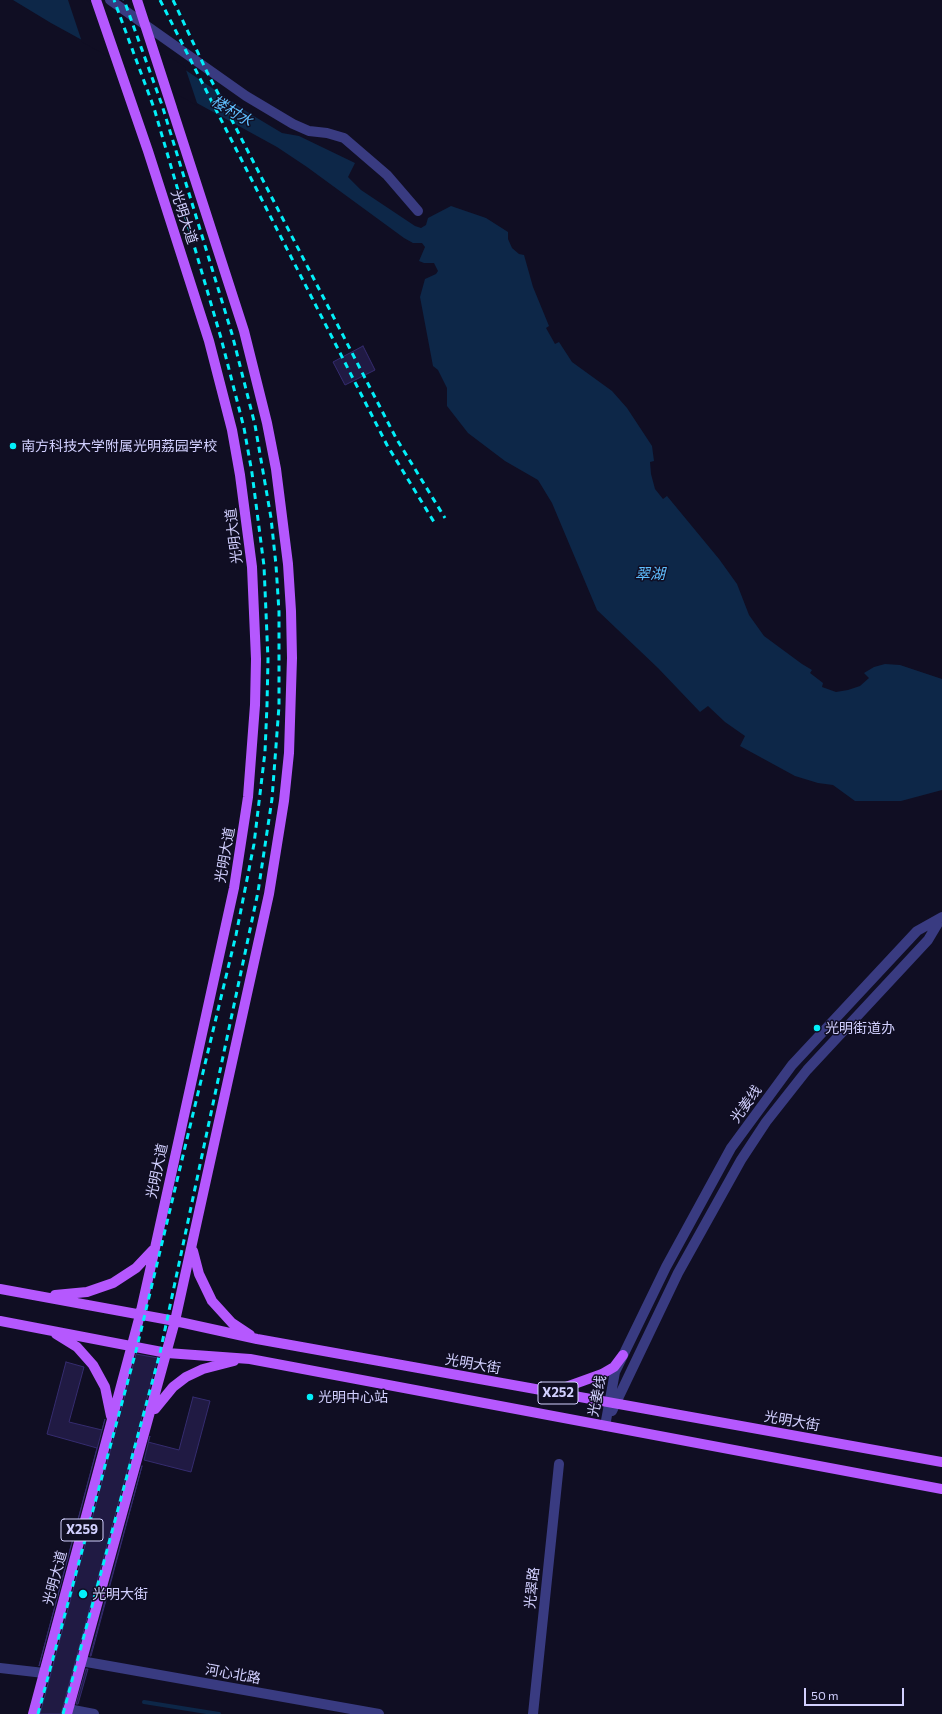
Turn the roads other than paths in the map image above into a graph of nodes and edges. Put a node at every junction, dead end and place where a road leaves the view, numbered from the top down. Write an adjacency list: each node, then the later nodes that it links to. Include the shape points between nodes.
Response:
1 (96, 0): 9 (main road, 光明大道, via 209,341 232,430 252,567 256,659 253,751 242,842)
2 (110, 0): 6 (street, via 246,96 293,124 309,131 344,138 387,174)
3 (138, 0): 5 (main road, 光明大道)
4 (170, 102): 8 (main road, 光明大道, via 244,331 267,423 276,469 287,556 292,658 289,753 278,848)
5 (201, 198)
6 (418, 211)
7 (942, 917): 19 (street, 光姜线, via 917,930 792,1065 756,1113 731,1148 666,1267); 22 (street, 光姜线, via 928,940 812,1065 740,1160 678,1273)
8 (192, 1245): 14 (main road, 光明大道); 16 (main road, via 199,1274 212,1301 232,1323)
9 (155, 1248): 11 (main road, via 136,1268 106,1286 87,1292); 12 (main road, 光明大道)
10 (0, 1289): 11 (main road, 光明大街)
11 (42, 1297): 12 (main road, 光明大街)
12 (140, 1315): 14 (main road, 光明大街 / X252); 17 (main road, 光明大道 / X259)
13 (0, 1321): 15 (main road)
14 (175, 1322): 16 (main road, 光明大街 / X252); 18 (main road, 光明大道 / X259)
15 (45, 1330): 17 (main road); 24 (main road, via 77,1347 93,1365 105,1387 111,1410)
16 (257, 1339): 21 (main road, 光明大街 / X252)
17 (132, 1346): 18 (main road); 24 (main road, 光明大道 / X259)
18 (167, 1353): 20 (main road); 23 (main road, 光明大道 / X259)
19 (623, 1355): 21 (main road, via 614,1366 602,1374 566,1387); 22 (street, 光姜线, via 615,1372)
20 (250, 1359): 23 (main road, via 203,1369 186,1377 161,1400); 25 (main road)
21 (543, 1390): 22 (main road, 光明大街 / X252)
22 (612, 1403): 25 (street, 光姜线); 26 (main road, 光明大街 / X252)
23 (149, 1418): 29 (main road, 光明大道 / X259)
24 (111, 1422): 31 (main road, 光明大道 / X259)
25 (605, 1426): 28 (main road)
26 (942, 1462)
27 (559, 1464): 36 (street, 光翠路)
28 (942, 1489)
29 (81, 1661): 32 (main road, 光明大道 / X259); 35 (street, 河心北路)
30 (0, 1668): 31 (street)
31 (44, 1673): 33 (main road, 光明大道 / X259)
32 (67, 1712): 34 (street)
33 (33, 1714)
34 (94, 1714)
35 (379, 1714)
36 (533, 1714)

